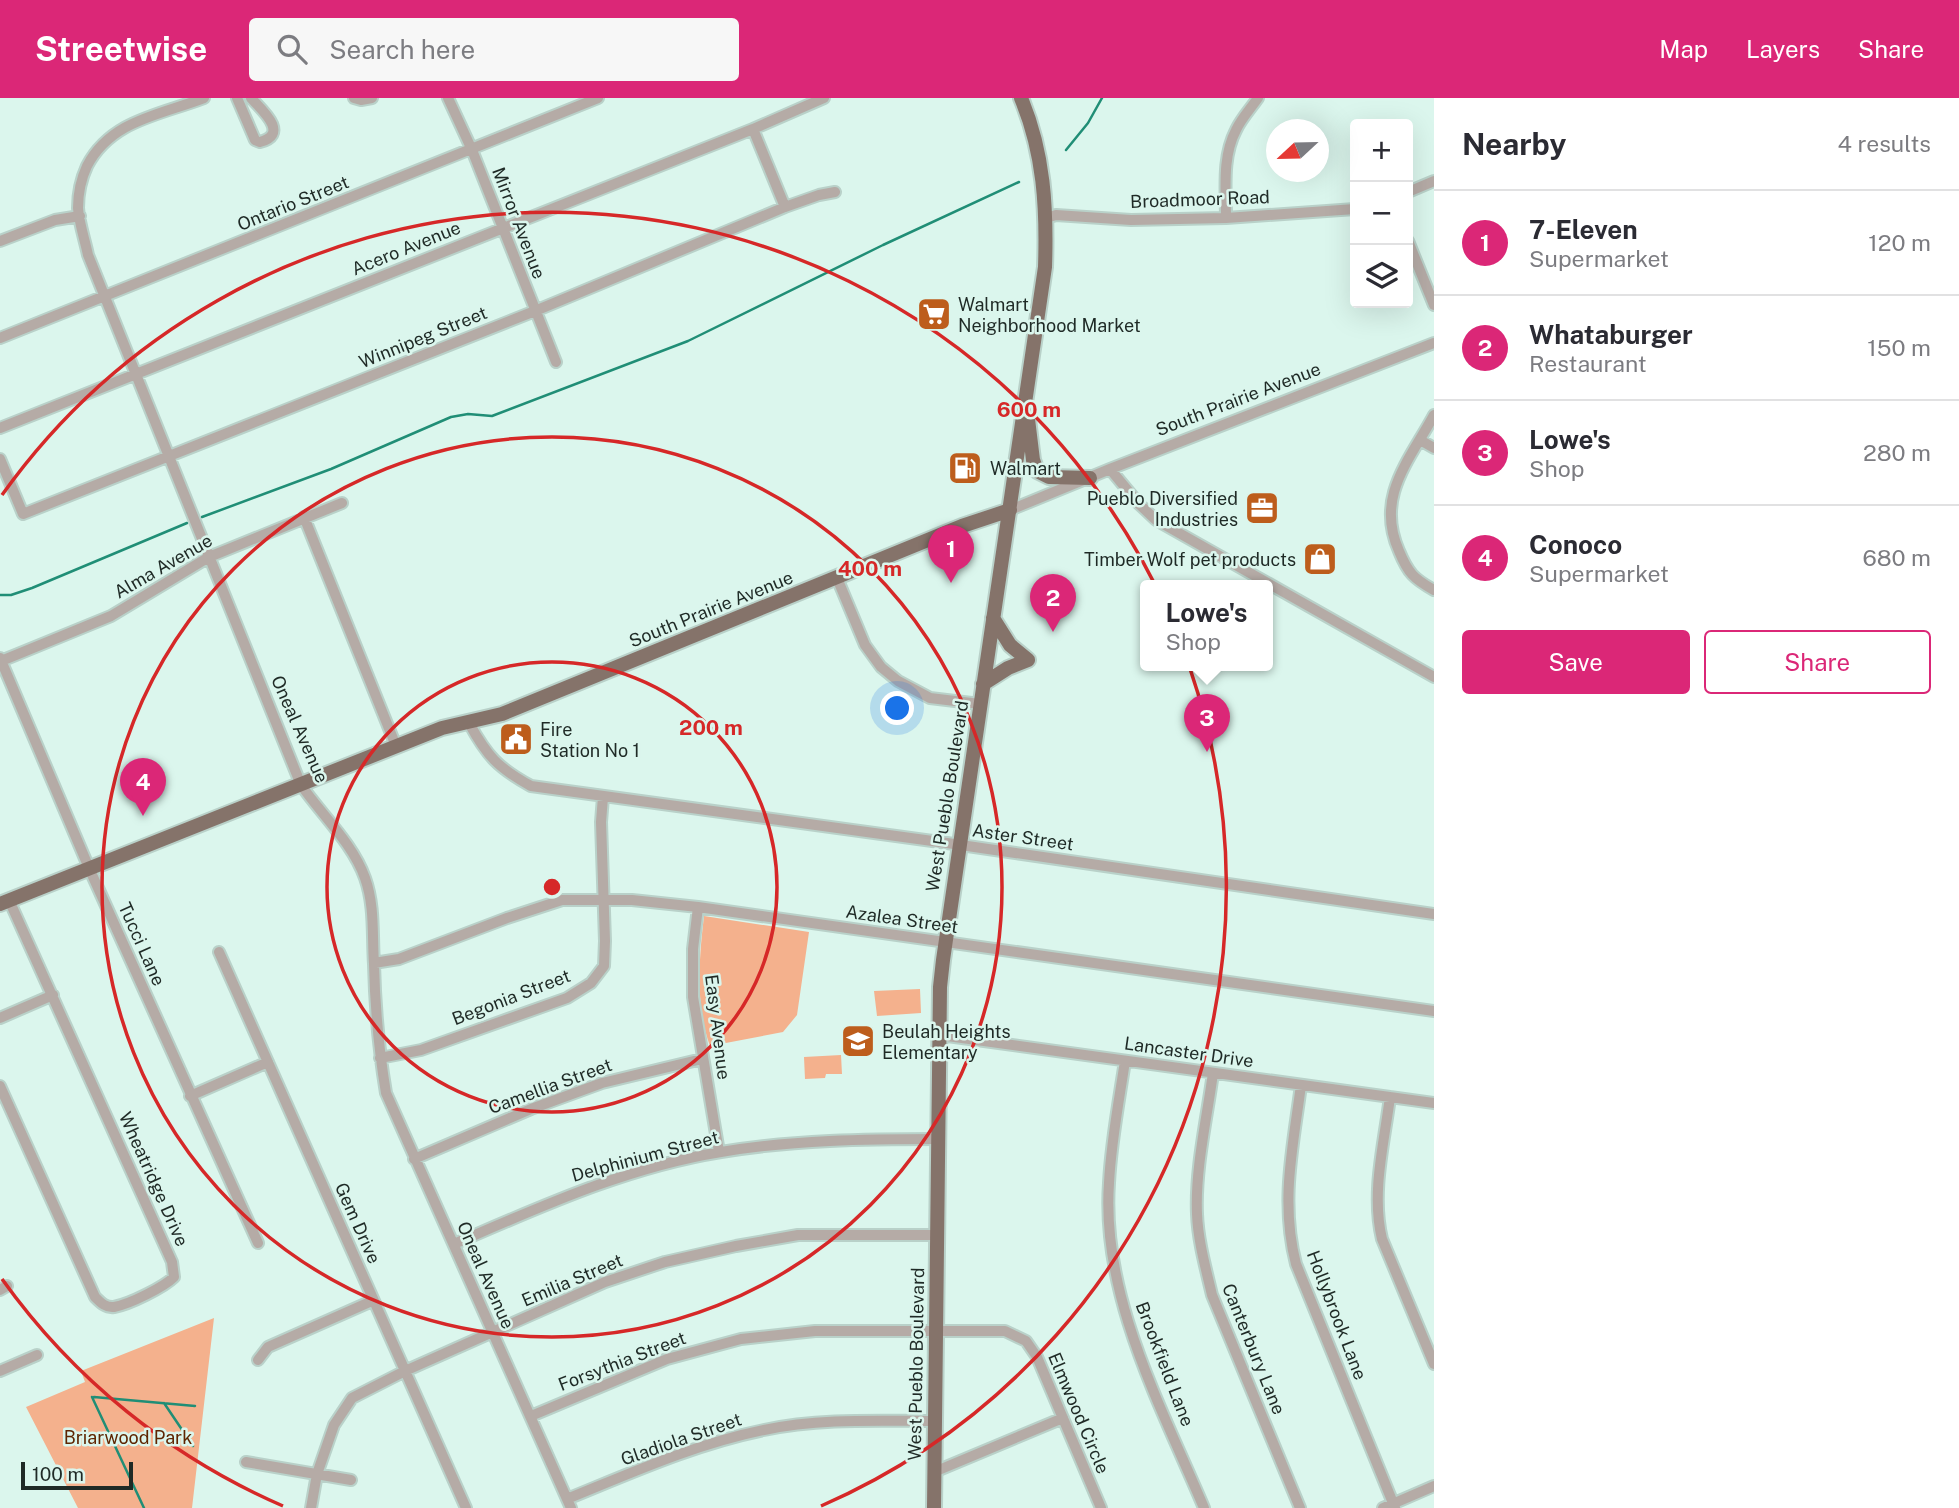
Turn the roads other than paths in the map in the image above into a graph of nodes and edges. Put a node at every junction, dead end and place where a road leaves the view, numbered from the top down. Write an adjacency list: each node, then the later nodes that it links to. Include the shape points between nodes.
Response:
1 (204, 98): 19 (street, Oneal Avenue, via 129,124 108,137 80,180)
2 (237, 98): 3 (street, via 255,140 267,140 273,123)
3 (251, 98)
4 (354, 98): 5 (street)
5 (372, 98)
6 (449, 98): 13 (street, Mirror Avenue)
7 (598, 98): 13 (street, Ontario Street)
8 (824, 98): 11 (street, Acero Avenue)
9 (1021, 98): 20 (main road, West Pueblo Boulevard, via 1039,157)
10 (1258, 98): 21 (street, via 1236,130 1228,154)
11 (799, 103): 12 (street, Acero Avenue)
12 (753, 129): 17 (street); 22 (street, Acero Avenue)
13 (472, 150): 22 (street, Mirror Avenue); 25 (street, Ontario Street)
14 (1434, 181): 15 (street)
15 (1413, 190)
16 (835, 192): 17 (street, Winnipeg Street)
17 (785, 207): 27 (street, Winnipeg Street)
18 (1350, 209): 21 (street, Broadmoor Road)
19 (80, 216): 23 (street, via 55,220); 25 (street, Oneal Avenue, via 88,255)
20 (1046, 218): 21 (street, Broadmoor Road); 32 (main road, West Pueblo Boulevard, via 1045,267)
21 (1226, 218)
22 (502, 228): 27 (street, Mirror Avenue); 31 (street, Acero Avenue)
23 (0, 241)
24 (1410, 245): 26 (street)
25 (105, 297): 28 (street, Ontario Street); 31 (street, Oneal Avenue)
26 (1434, 305)
27 (535, 311): 30 (street, Mirror Avenue); 37 (street, Winnipeg Street)
28 (0, 338)
29 (1434, 343): 39 (street, South Prairie Avenue)
30 (556, 362)
31 (135, 375): 34 (street, Acero Avenue); 37 (street, Oneal Avenue)
32 (1026, 398): 40 (main road, via 1037,471 1049,477); 42 (main road, West Pueblo Boulevard)
33 (1434, 415): 35 (street)
34 (0, 428)
35 (1420, 440): 36 (street); 48 (street, via 1398,477 1389,504 1391,534 1415,579)
36 (1434, 448)
37 (169, 457): 38 (street, Winnipeg Street, via 23,514); 44 (street, Oneal Avenue)
38 (0, 459)
39 (1110, 469): 40 (street, South Prairie Avenue); 46 (street, via 1156,520)
40 (1090, 478): 42 (street, South Prairie Avenue)
41 (342, 503): 43 (street, Alma Avenue)
42 (1010, 510): 45 (main road, South Prairie Avenue); 49 (main road, West Pueblo Boulevard)
43 (304, 517): 44 (street, Alma Avenue); 55 (street)
44 (209, 557): 50 (street, Alma Avenue, via 111,616); 56 (street, Oneal Avenue)
45 (837, 578): 53 (street, via 865,645 881,667 930,698); 54 (main road, South Prairie Avenue, via 539,700)
46 (1262, 580)
47 (1273, 586): 51 (street)
48 (1434, 590)
49 (993, 618): 52 (main road, West Pueblo Boulevard); 52 (main road, via 1010,645 1028,660)
50 (1, 659): 59 (street, Tucci Lane)
51 (1434, 677)
52 (983, 684): 53 (main road, West Pueblo Boulevard)
53 (980, 704): 58 (main road, West Pueblo Boulevard)
54 (468, 723): 55 (main road, South Prairie Avenue); 57 (street, Aster Street, via 485,752 507,773 531,786)
55 (396, 746): 56 (main road, South Prairie Avenue)
56 (302, 785): 59 (main road, South Prairie Avenue); 66 (street, Oneal Avenue, via 366,879 374,922)
57 (603, 797): 58 (street, Aster Street); 60 (street, Begonia Street)
58 (958, 845): 63 (street, Aster Street); 64 (main road, West Pueblo Boulevard)
59 (89, 868): 61 (main road, South Prairie Avenue); 78 (street, Tucci Lane)
60 (605, 898): 62 (street, Azalea Street); 66 (street, Azalea Street, via 562,900 400,959); 71 (street, Begonia Street, via 604,966 591,984 568,998 433,1046)
61 (4, 902): 67 (street, Wheatridge Drive)
62 (698, 907): 64 (street, Azalea Street); 72 (street, Easy Avenue, via 692,949 693,997)
63 (1434, 914)
64 (944, 943): 68 (street, Azalea Street); 70 (main road, West Pueblo Boulevard)
65 (219, 952): 74 (street, Gem Drive)
66 (374, 963): 71 (street, Oneal Avenue)
67 (53, 995): 69 (street); 77 (street, Wheatridge Drive, via 172,1262 174,1277 165,1286 113,1307 95,1297)
68 (1434, 1011)
69 (0, 1018)
70 (940, 1035): 73 (street, Lancaster Drive); 81 (main road, West Pueblo Boulevard)
71 (380, 1058): 83 (street, Oneal Avenue, via 386,1093)
72 (702, 1059): 82 (street, Easy Avenue); 83 (street, Camellia Street, via 602,1083)
73 (1125, 1061): 75 (street, Lancaster Drive); 109 (street, Brookfield Lane, via 1108,1184 1116,1280 1131,1335)
74 (268, 1062): 78 (street); 87 (street, Gem Drive)
75 (1213, 1073): 76 (street, Lancaster Drive); 110 (street, Canterbury Lane, via 1197,1214 1204,1263 1212,1295)
76 (1301, 1085): 79 (street, Lancaster Drive); 104 (street, Hollybrook Lane, via 1287,1195 1290,1241)
77 (0, 1086)
78 (190, 1096): 85 (street, Tucci Lane)
79 (1390, 1097): 80 (street, Lancaster Drive); 92 (street, via 1378,1219)
80 (1434, 1103)
81 (939, 1139): 82 (street, Delphinium Street, via 859,1139); 84 (main road, West Pueblo Boulevard)
82 (719, 1152): 86 (street, Delphinium Street, via 568,1195)
83 (414, 1159): 86 (street, Oneal Avenue)
84 (937, 1234): 88 (main road, West Pueblo Boulevard); 89 (street, Emilia Street, via 798,1235 736,1246 605,1282)
85 (258, 1243)
86 (454, 1244): 89 (street, Oneal Avenue)
87 (372, 1300): 91 (street, via 268,1347); 94 (street, Gem Drive)
88 (936, 1329): 95 (street, Forsythia Street, via 816,1331 741,1339 667,1359); 96 (street, Elmwood Circle, via 1005,1331 1020,1336 1037,1357); 97 (main road, West Pueblo Boulevard)
89 (493, 1333): 94 (street, Emilia Street); 95 (street, Oneal Avenue)
90 (37, 1356): 93 (street)
91 (258, 1360)
92 (1434, 1364)
93 (0, 1371)
94 (405, 1371): 100 (street, Emilia Street, via 352,1398 334,1424); 106 (street, Gem Drive)
95 (531, 1416): 103 (street, Oneal Avenue)
96 (1063, 1418): 99 (street); 108 (street, Elmwood Circle)
97 (935, 1421): 99 (main road, West Pueblo Boulevard); 103 (street, Gladiola Street, via 766,1429 709,1444)
98 (246, 1462): 100 (street)
99 (934, 1472): 107 (main road, West Pueblo Boulevard)
100 (317, 1474): 101 (street); 105 (street, Emilia Street)
101 (351, 1480)
102 (1434, 1486): 104 (street)
103 (569, 1503)
104 (1391, 1507)
105 (311, 1508)
106 (466, 1508)
107 (934, 1508)
108 (1101, 1508)
109 (1204, 1508)
110 (1300, 1508)

